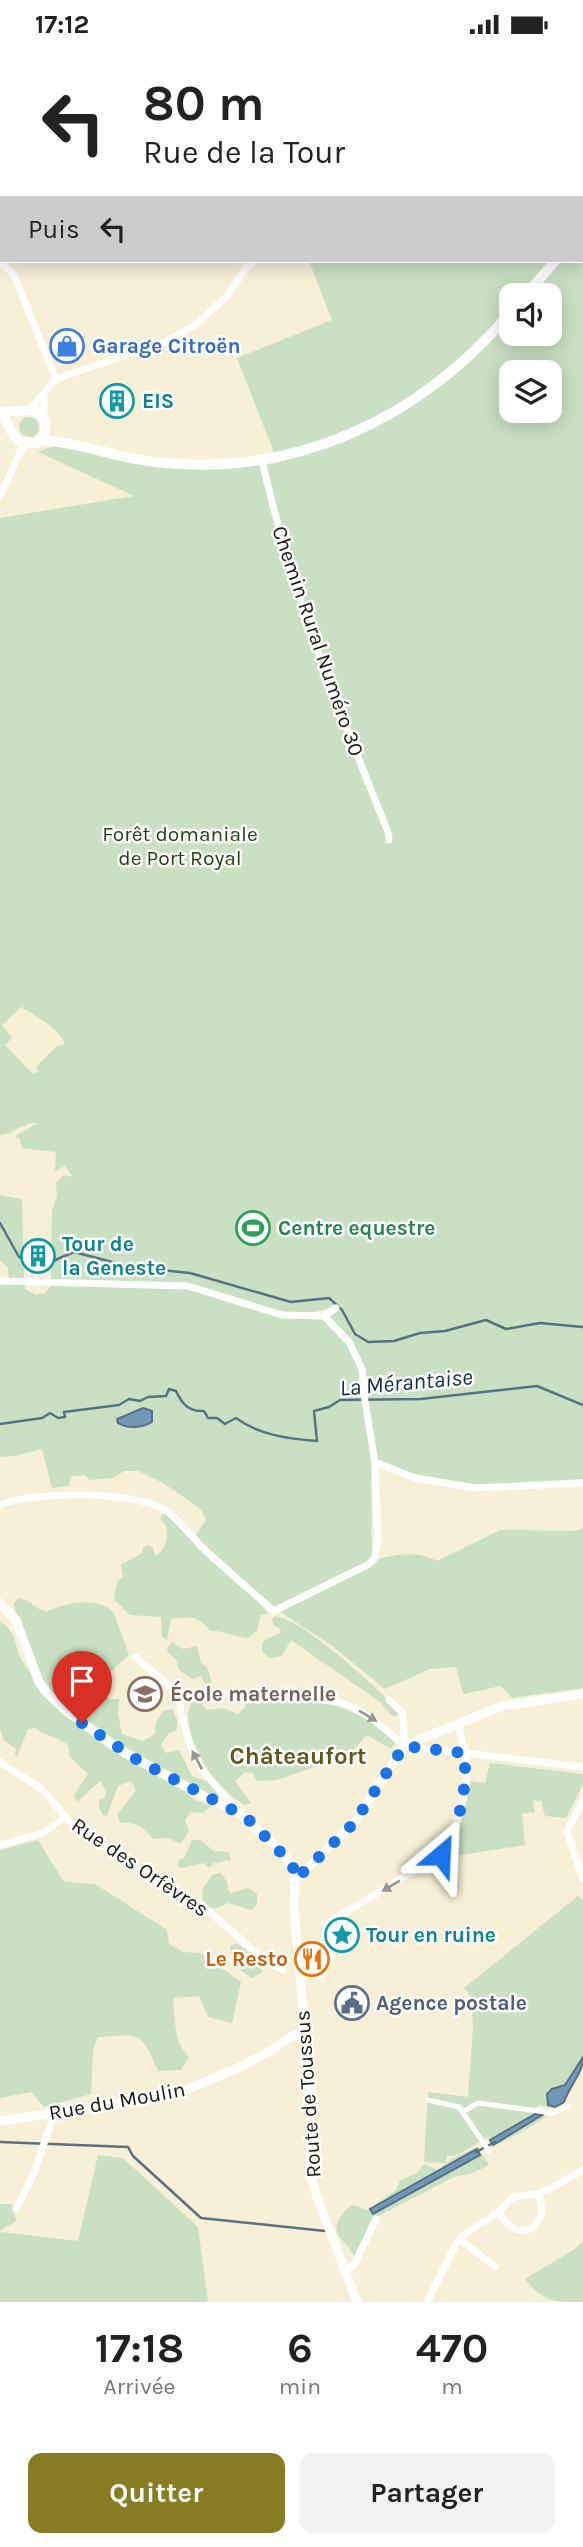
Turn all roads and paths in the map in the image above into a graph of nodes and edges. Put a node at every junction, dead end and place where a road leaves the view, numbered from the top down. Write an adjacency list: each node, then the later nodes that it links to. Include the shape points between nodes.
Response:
1 (0, 243): 2 (street)
2 (0, 262)
3 (1, 263): 8 (street, via 14,275)
4 (252, 263): 8 (street, via 226,297 195,325 162,343)
5 (553, 263): 6 (main road)
6 (536, 283)
7 (499, 325): 17 (main road, via 445,378 396,412 332,442)
8 (56, 379): 9 (street)
9 (44, 396): 10 (street); 12 (street)
10 (25, 410): 11 (main road); 12 (main road); 13 (main road, via 14,418)
11 (1, 413): 13 (main road)
12 (45, 421): 14 (main road); 15 (main road)
13 (12, 428): 16 (main road)
14 (40, 440): 15 (main road); 16 (main road)
15 (66, 442): 17 (main road, via 156,463)
16 (24, 444): 18 (street)
17 (262, 460): 19 (street, Chemin Rural Numéro 30, via 333,697)
18 (0, 496)
19 (389, 841)
20 (0, 1281): 22 (street, via 188,1286 282,1315)
21 (336, 1308): 22 (street)
22 (324, 1316): 23 (street, via 349,1342 362,1369)
23 (375, 1462): 24 (street, via 415,1478 475,1488); 25 (street, via 379,1543 374,1559 274,1611 157,1506 122,1496 62,1494)
24 (583, 1482)
25 (0, 1504)
26 (0, 1603): 37 (street, via 16,1621 39,1682 66,1711 125,1753)
27 (135, 1657): 29 (street)
28 (583, 1694): 31 (street, via 502,1706)
29 (182, 1696): 32 (street, one-way to 32, via 212,1692 337,1701 373,1718); 37 (street, one-way to 29, via 203,1771 191,1748 181,1713)
30 (390, 1700): 32 (street, via 403,1713)
31 (458, 1723): 32 (street); 33 (street)
32 (404, 1746): 33 (street); 40 (street, via 354,1823)
33 (464, 1753): 35 (street); 43 (street, one-way to 43, via 467,1778 453,1837 441,1855 329,1922 325,1934 331,1957)
34 (0, 1762): 38 (street, Rue des Orfèvres, via 43,1790)
35 (583, 1767)
36 (583, 1800): 41 (street, via 567,1831)
37 (239, 1813): 40 (street, via 292,1864)
38 (65, 1817): 39 (street, via 48,1831); 42 (street, Rue des Orfèvres, via 121,1859 205,1908 267,1962)
39 (0, 1845)
40 (296, 1879): 44 (street, Route de Toussus, via 294,1908)
41 (583, 1879)
42 (283, 1970)
43 (320, 1977)
44 (304, 2031): 48 (street, Rue du Moulin, via 219,2077 174,2095); 58 (street, Route de Toussus, via 311,2100 310,2172)
45 (428, 2100): 47 (street)
46 (569, 2106): 47 (street, via 553,2113 478,2103)
47 (464, 2111): 50 (street)
48 (55, 2112): 49 (street, Rue du Moulin); 53 (street)
49 (0, 2121)
50 (489, 2151)
51 (583, 2170): 52 (street)
52 (537, 2194): 54 (street, via 513,2197); 54 (street, via 543,2212 530,2228 512,2228)
53 (16, 2209)
54 (498, 2212): 56 (street)
55 (376, 2219): 58 (street, via 354,2265)
56 (460, 2239): 57 (street); 60 (street)
57 (495, 2267)
58 (345, 2270): 59 (street, Route de Toussus)
59 (357, 2302)
60 (427, 2302)

